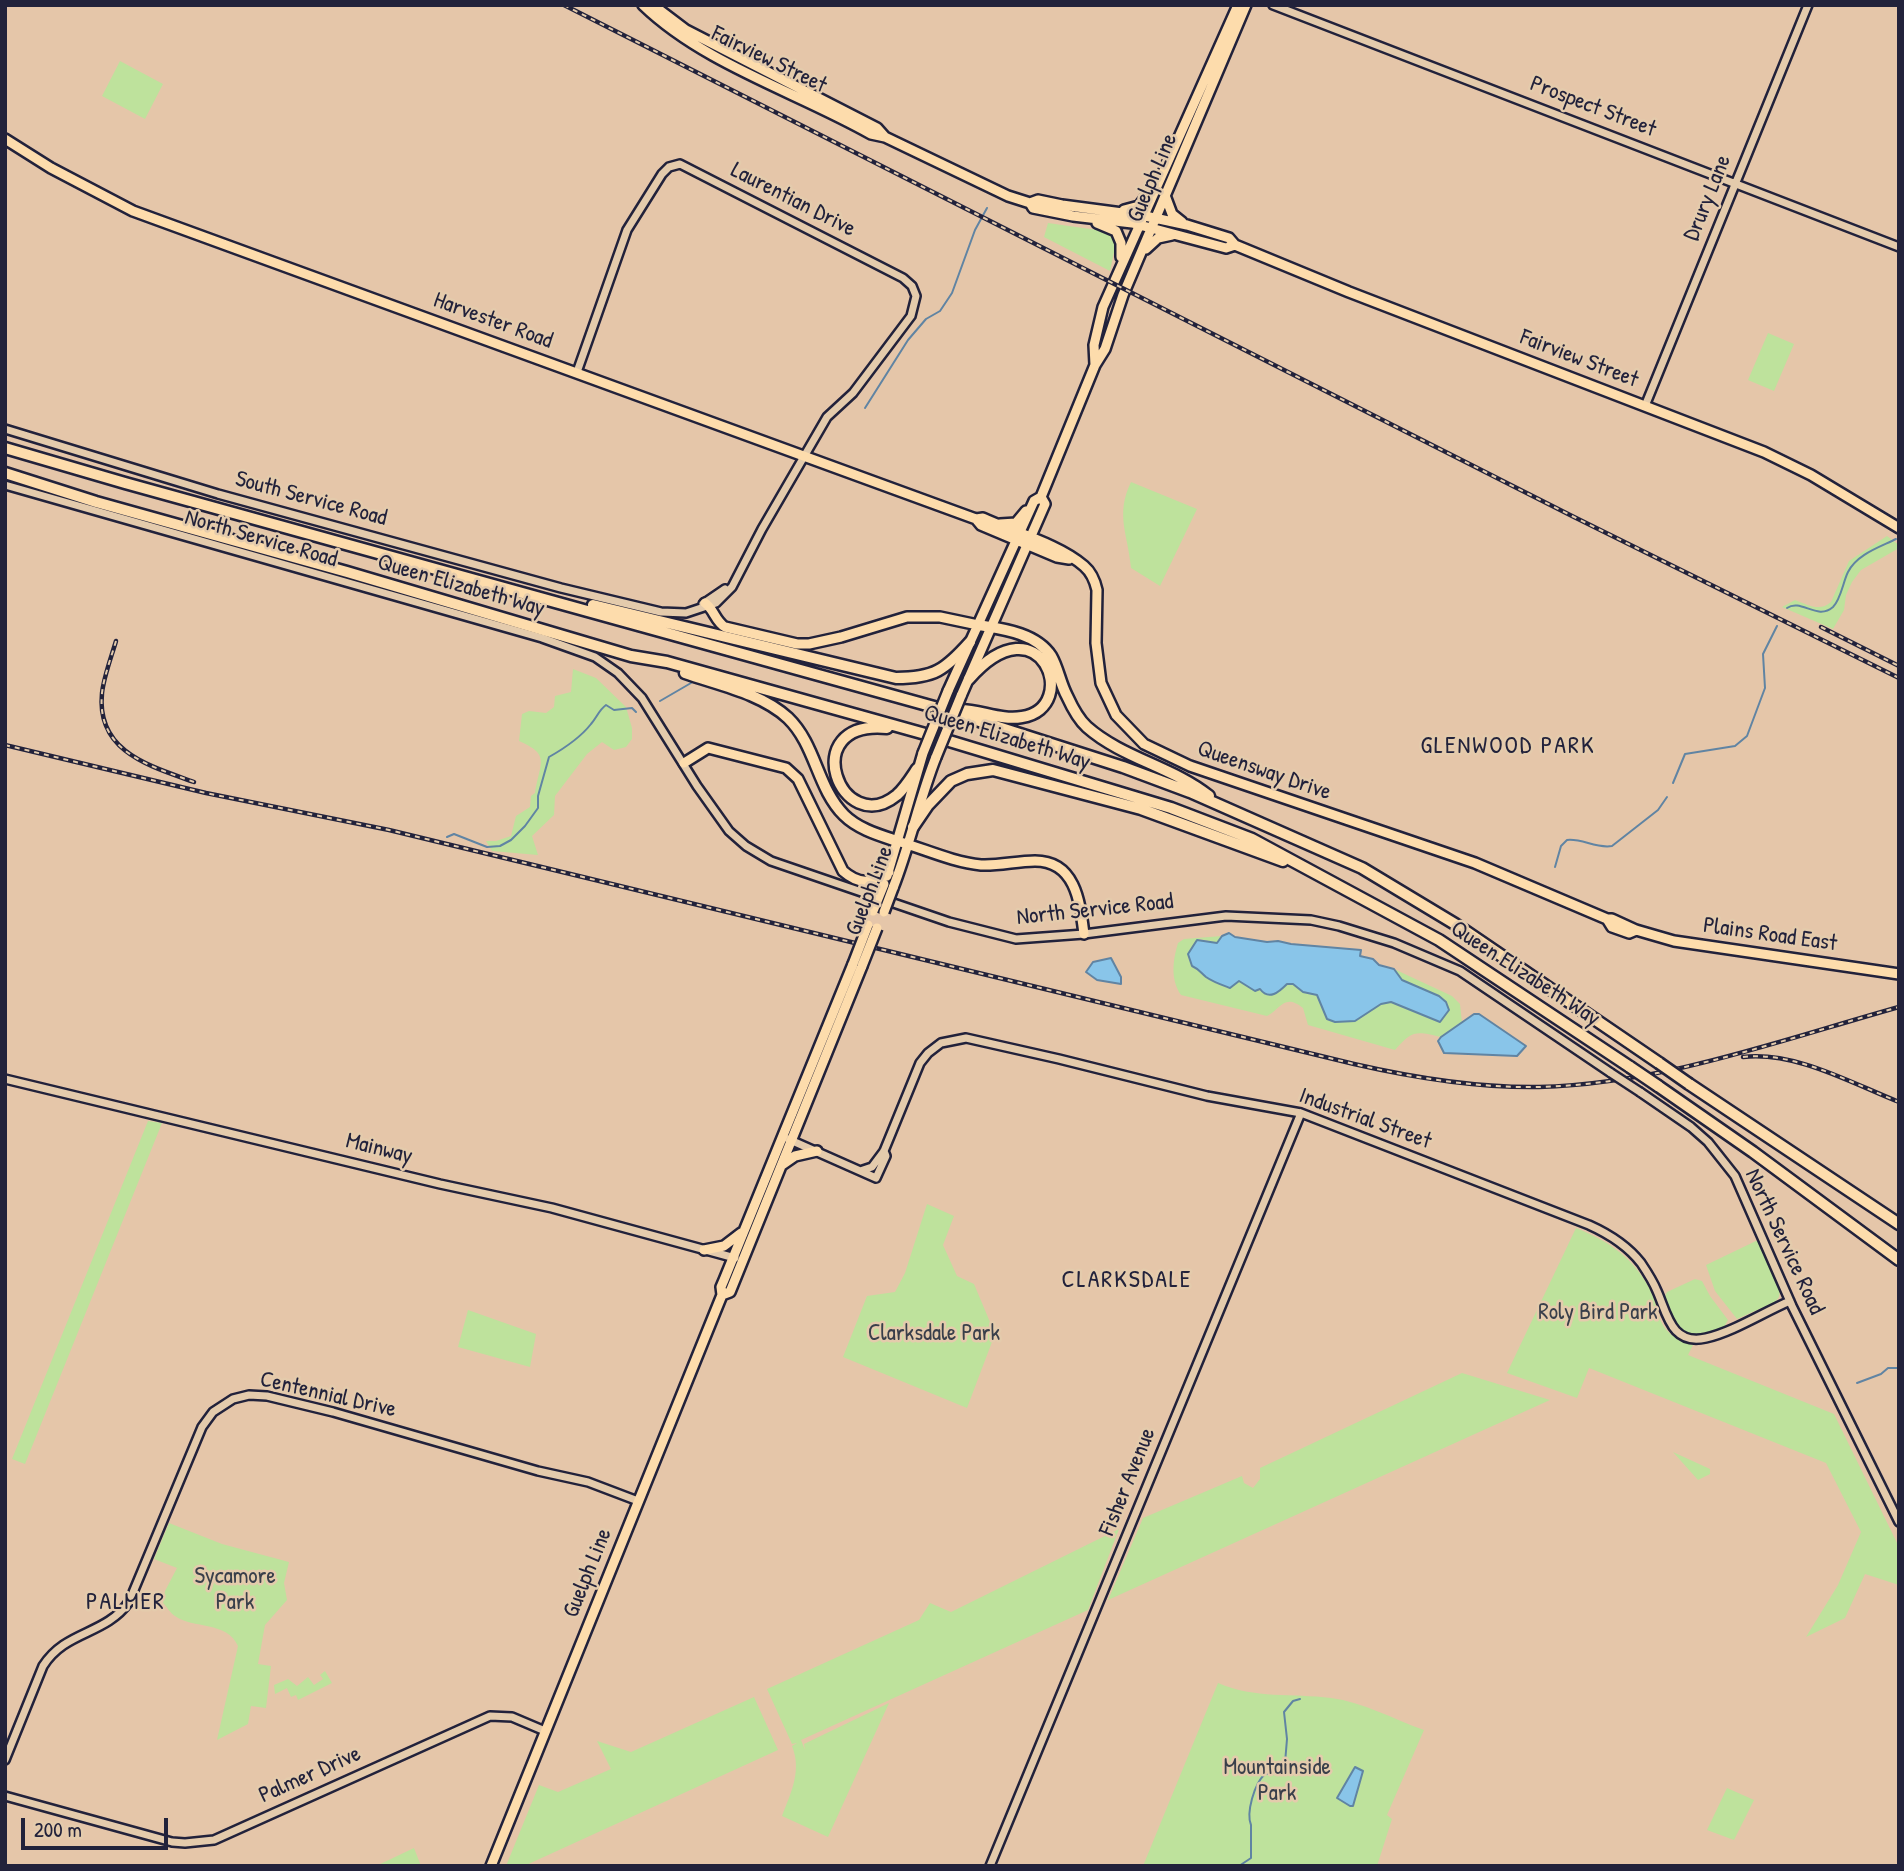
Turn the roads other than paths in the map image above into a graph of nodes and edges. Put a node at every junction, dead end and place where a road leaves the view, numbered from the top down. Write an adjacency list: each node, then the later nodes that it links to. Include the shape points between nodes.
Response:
1 (643, 5): 7 (main road, Fairview Street, via 691,43)
2 (653, 5): 7 (main road, Fairview Street, via 686,30 877,128)
3 (1238, 5): 9 (main road, Guelph Line)
4 (1246, 5): 11 (main road, Guelph Line)
5 (1273, 5): 10 (street, Prospect Street)
6 (1808, 5): 10 (street, Drury Lane)
7 (885, 137): 12 (main road, Fairview Street, via 1008,196)
8 (5, 139): 24 (main road, Harvester Road, via 133,211)
9 (1157, 184): 13 (main road, via 1139,206); 15 (main road, Guelph Line)
10 (1735, 184): 20 (street, Prospect Street); 25 (street, Drury Lane)
11 (1166, 198): 16 (main road, Guelph Line); 17 (main road, via 1172,214)
12 (1031, 202): 13 (main road, Fairview Street); 14 (main road, Fairview Street, via 1037,209)
13 (1117, 212): 15 (main road, Fairview Street)
14 (1090, 217): 15 (main road, Fairview Street); 22 (main road, via 1119,234)
15 (1143, 220): 16 (main road, Fairview Street); 22 (main road, Guelph Line)
16 (1155, 223): 17 (main road, Fairview Street); 18 (main road, Fairview Street); 21 (main road, Guelph Line)
17 (1186, 225): 19 (main road, Fairview Street, via 1230,238)
18 (1181, 235): 19 (main road, Fairview Street, via 1226,248); 21 (main road, via 1158,238)
19 (1236, 245): 25 (main road, Fairview Street)
20 (1899, 247)
21 (1142, 253): 23 (main road, Guelph Line)
22 (1118, 269): 23 (main road, Guelph Line, via 1103,307 1094,345)
23 (1095, 365): 31 (main road, Guelph Line)
24 (577, 372): 28 (main road, Harvester Road); 28 (street, Laurentian Drive, via 627,230 662,174 680,164 912,286 916,296 911,316 853,393 827,417)
25 (1645, 406): 34 (main road, Fairview Street, via 1795,466)
26 (5, 429): 38 (street, South Service Road, via 218,494 610,599 670,614)
27 (5, 448): 37 (highway, Queen Elizabeth Way)
28 (804, 455): 32 (main road, Harvester Road); 38 (street, South Service Road, via 735,583)
29 (5, 473): 42 (highway, Queen Elizabeth Way)
30 (5, 485): 46 (street, North Service Road, via 595,657 642,698)
31 (1037, 499): 33 (main road, via 1016,523); 35 (main road, Guelph Line); 36 (main road, Guelph Line, via 1045,504)
32 (976, 519): 33 (main road, Harvester Road); 35 (main road, Harvester Road, via 981,525)
33 (995, 524): 35 (main road, Harvester Road)
34 (1899, 528)
35 (1019, 537): 36 (main road, Harvester Road); 39 (main road, Guelph Line)
36 (1029, 541): 40 (main road, Guelph Line); 55 (main road, Queensway Drive, via 1059,550 1083,565 1094,579 1101,683 1115,715 1144,744 1190,766 1475,863)
37 (545, 598): 41 (highway, via 579,602 896,678 931,675); 44 (highway, Queen Elizabeth Way)
38 (707, 605): 39 (main road, via 725,627 797,644 831,640 907,617 940,617)
39 (978, 625): 40 (highway); 41 (main road, Guelph Line)
40 (991, 627): 43 (main road, Guelph Line); 48 (highway, via 1027,635 1051,655 1074,711 1088,728 1109,743 1193,783)
41 (970, 642): 47 (main road, Guelph Line, bridge)
42 (631, 656): 45 (highway, Queen Elizabeth Way); 50 (highway, via 776,709 803,737 843,814 863,828)
43 (970, 679): 44 (highway, via 1001,651 1025,649 1045,663 1051,690 1041,707 1023,718); 49 (main road, Guelph Line, bridge, via 936,757)
44 (945, 710): 48 (highway, Queen Elizabeth Way)
45 (936, 737): 47 (highway, via 873,726 858,729 842,741 834,766 843,791 870,804 899,794); 54 (highway, Queen Elizabeth Way, via 1171,808 1252,839)
46 (684, 763): 52 (main road, via 708,748 786,768 798,779 843,871 865,882); 56 (street, North Service Road, via 729,831 771,861 1003,937)
47 (917, 769): 50 (main road, Guelph Line)
48 (1218, 803): 67 (highway, Queen Elizabeth Way, bridge, via 1374,875 1455,924)
49 (913, 827): 51 (main road, Guelph Line); 54 (highway, via 951,781 993,771 1141,809 1297,866)
50 (897, 841): 51 (main road); 52 (main road, Guelph Line)
51 (909, 845): 53 (main road, Guelph Line); 56 (main road, via 980,865 1052,864 1074,884)
52 (888, 872): 53 (main road, Guelph Line)
53 (888, 886): 57 (main road, Guelph Line, bridge)
54 (1347, 890): 71 (highway, Queen Elizabeth Way, bridge, via 1439,940 1630,1067)
55 (1570, 903): 58 (main road, Plains Road East, via 1674,941)
56 (1084, 934): 72 (street, North Service Road, bridge, via 1226,916 1311,920 1395,943 1460,971 1691,1127 1721,1156 1735,1177)
57 (858, 965): 61 (main road, Guelph Line); 62 (main road, Guelph Line)
58 (1899, 974)
59 (5, 1079): 69 (street, Mainway, via 552,1209)
60 (1301, 1113): 64 (street, Industrial Street, via 958,1038 936,1047 920,1063); 72 (street, Industrial Street, via 1617,1239 1649,1275 1670,1324 1690,1338 1708,1338); 79 (street, Fisher Avenue)
61 (781, 1136): 62 (street); 68 (main road, Guelph Line)
62 (792, 1140): 63 (street); 65 (main road, Guelph Line)
63 (817, 1151): 65 (main road, via 795,1156); 66 (street)
64 (884, 1151): 66 (street, Industrial Street, via 872,1167); 66 (street, Industrial Street, via 876,1178)
65 (780, 1166): 70 (main road, Guelph Line)
66 (860, 1171)
67 (1896, 1221)
68 (746, 1226): 69 (main road, via 730,1243); 70 (main road, Guelph Line)
69 (704, 1250): 70 (street, Mainway)
70 (738, 1259): 73 (main road, Guelph Line, via 730,1292 722,1295)
71 (1899, 1261)
72 (1790, 1301): 74 (street, North Service Road)
73 (638, 1501): 75 (main road, Guelph Line); 76 (street, Centennial Drive, via 596,1484 333,1412 259,1395 233,1399 213,1412 202,1427 129,1602 116,1618 52,1653)
74 (1899, 1522)
75 (545, 1731): 77 (street, Palmer Drive, via 512,1717 490,1716 214,1840 172,1842); 78 (main road, Guelph Line)
76 (5, 1760)
77 (5, 1797)
78 (491, 1866)
79 (990, 1866)

